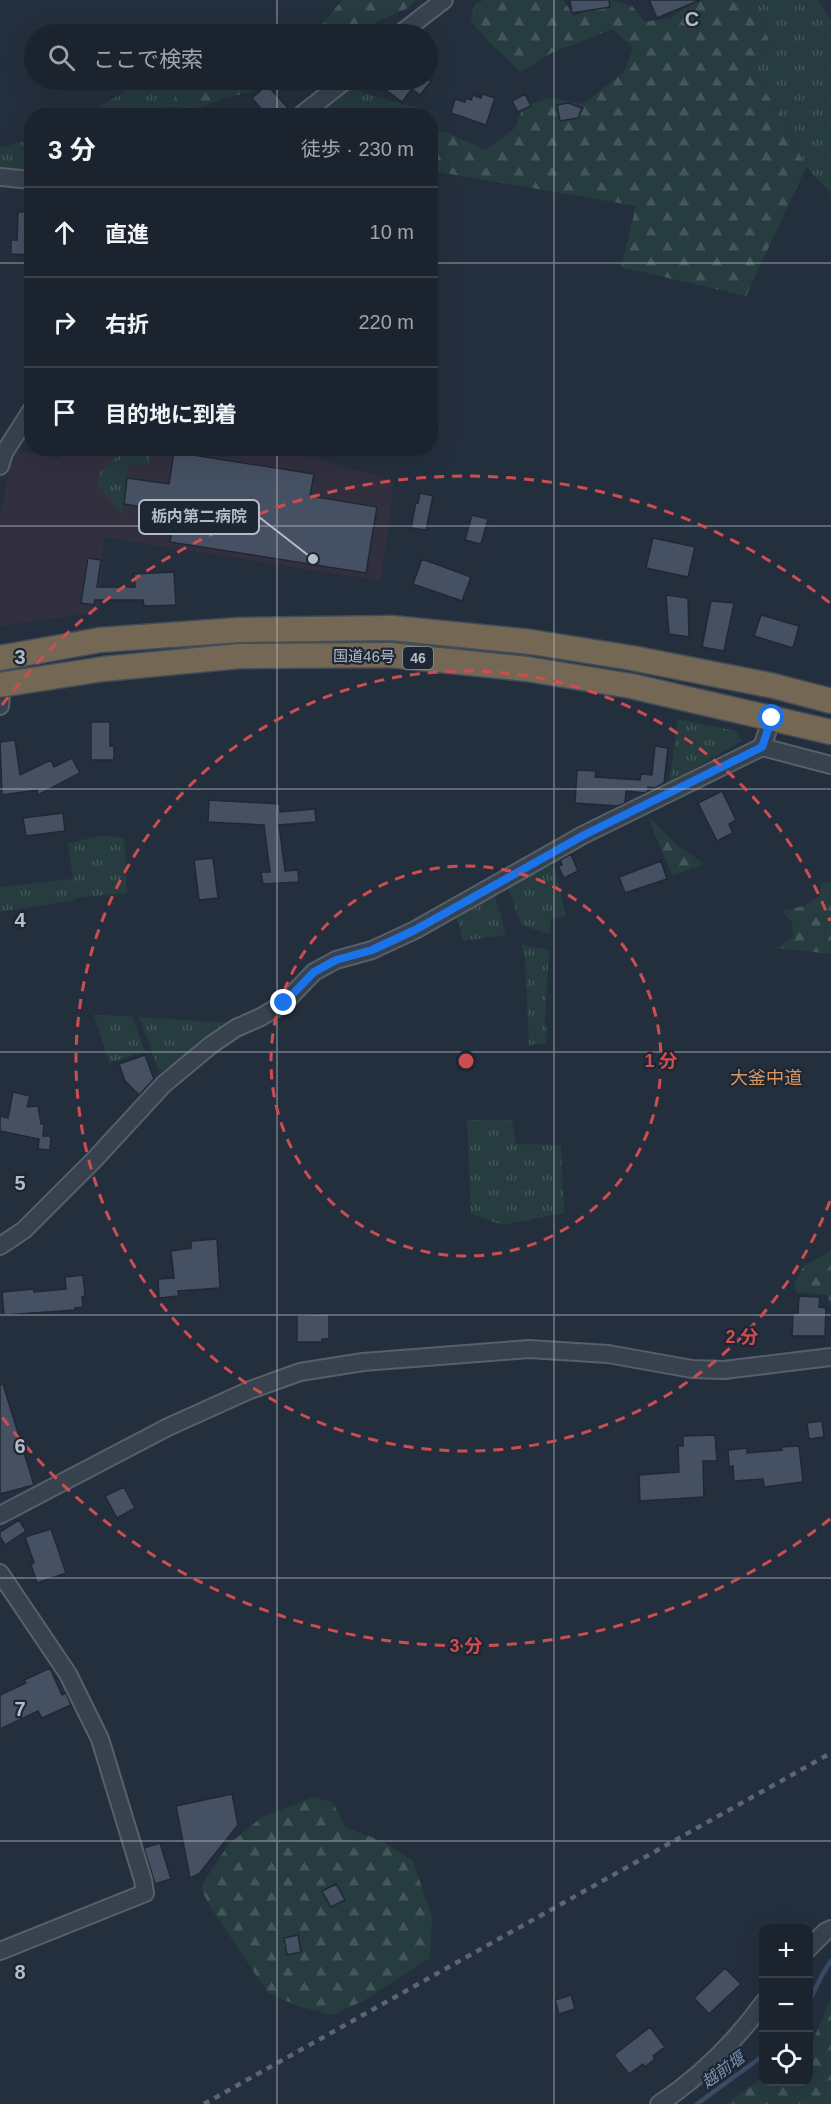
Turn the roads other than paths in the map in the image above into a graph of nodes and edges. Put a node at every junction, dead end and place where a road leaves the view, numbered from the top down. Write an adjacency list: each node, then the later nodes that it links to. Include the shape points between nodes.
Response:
1 (444, 0): 2 (street)
2 (413, 24)
3 (333, 90): 4 (street)
4 (310, 108)
5 (0, 177): 6 (street)
6 (24, 179)
7 (24, 422): 8 (street)
8 (0, 466)
9 (0, 658): 11 (highway, 国道46号 / 46, via 100,640 239,630 392,628 531,642 632,658)
10 (1, 692): 12 (highway, 国道46号 / 46, via 103,669 240,656 390,655 527,669 620,684)
11 (831, 701)
12 (772, 718): 13 (highway, 国道46号 / 46); 14 (street)
13 (831, 732)
14 (762, 747): 15 (street); 16 (street, via 584,835 415,930 314,972 284,1003 210,1045 164,1084 24,1230)
15 (831, 765)
16 (0, 1246)
17 (831, 1357): 18 (street, via 724,1370 692,1369 608,1354 529,1349 300,1371 168,1427)
18 (0, 1515)
19 (0, 1573): 22 (street, via 68,1674 100,1739 145,1893)
20 (831, 1929): 21 (street)
21 (813, 1944)
22 (0, 1951)
23 (759, 2008): 24 (street, via 699,2075)
24 (659, 2104)

